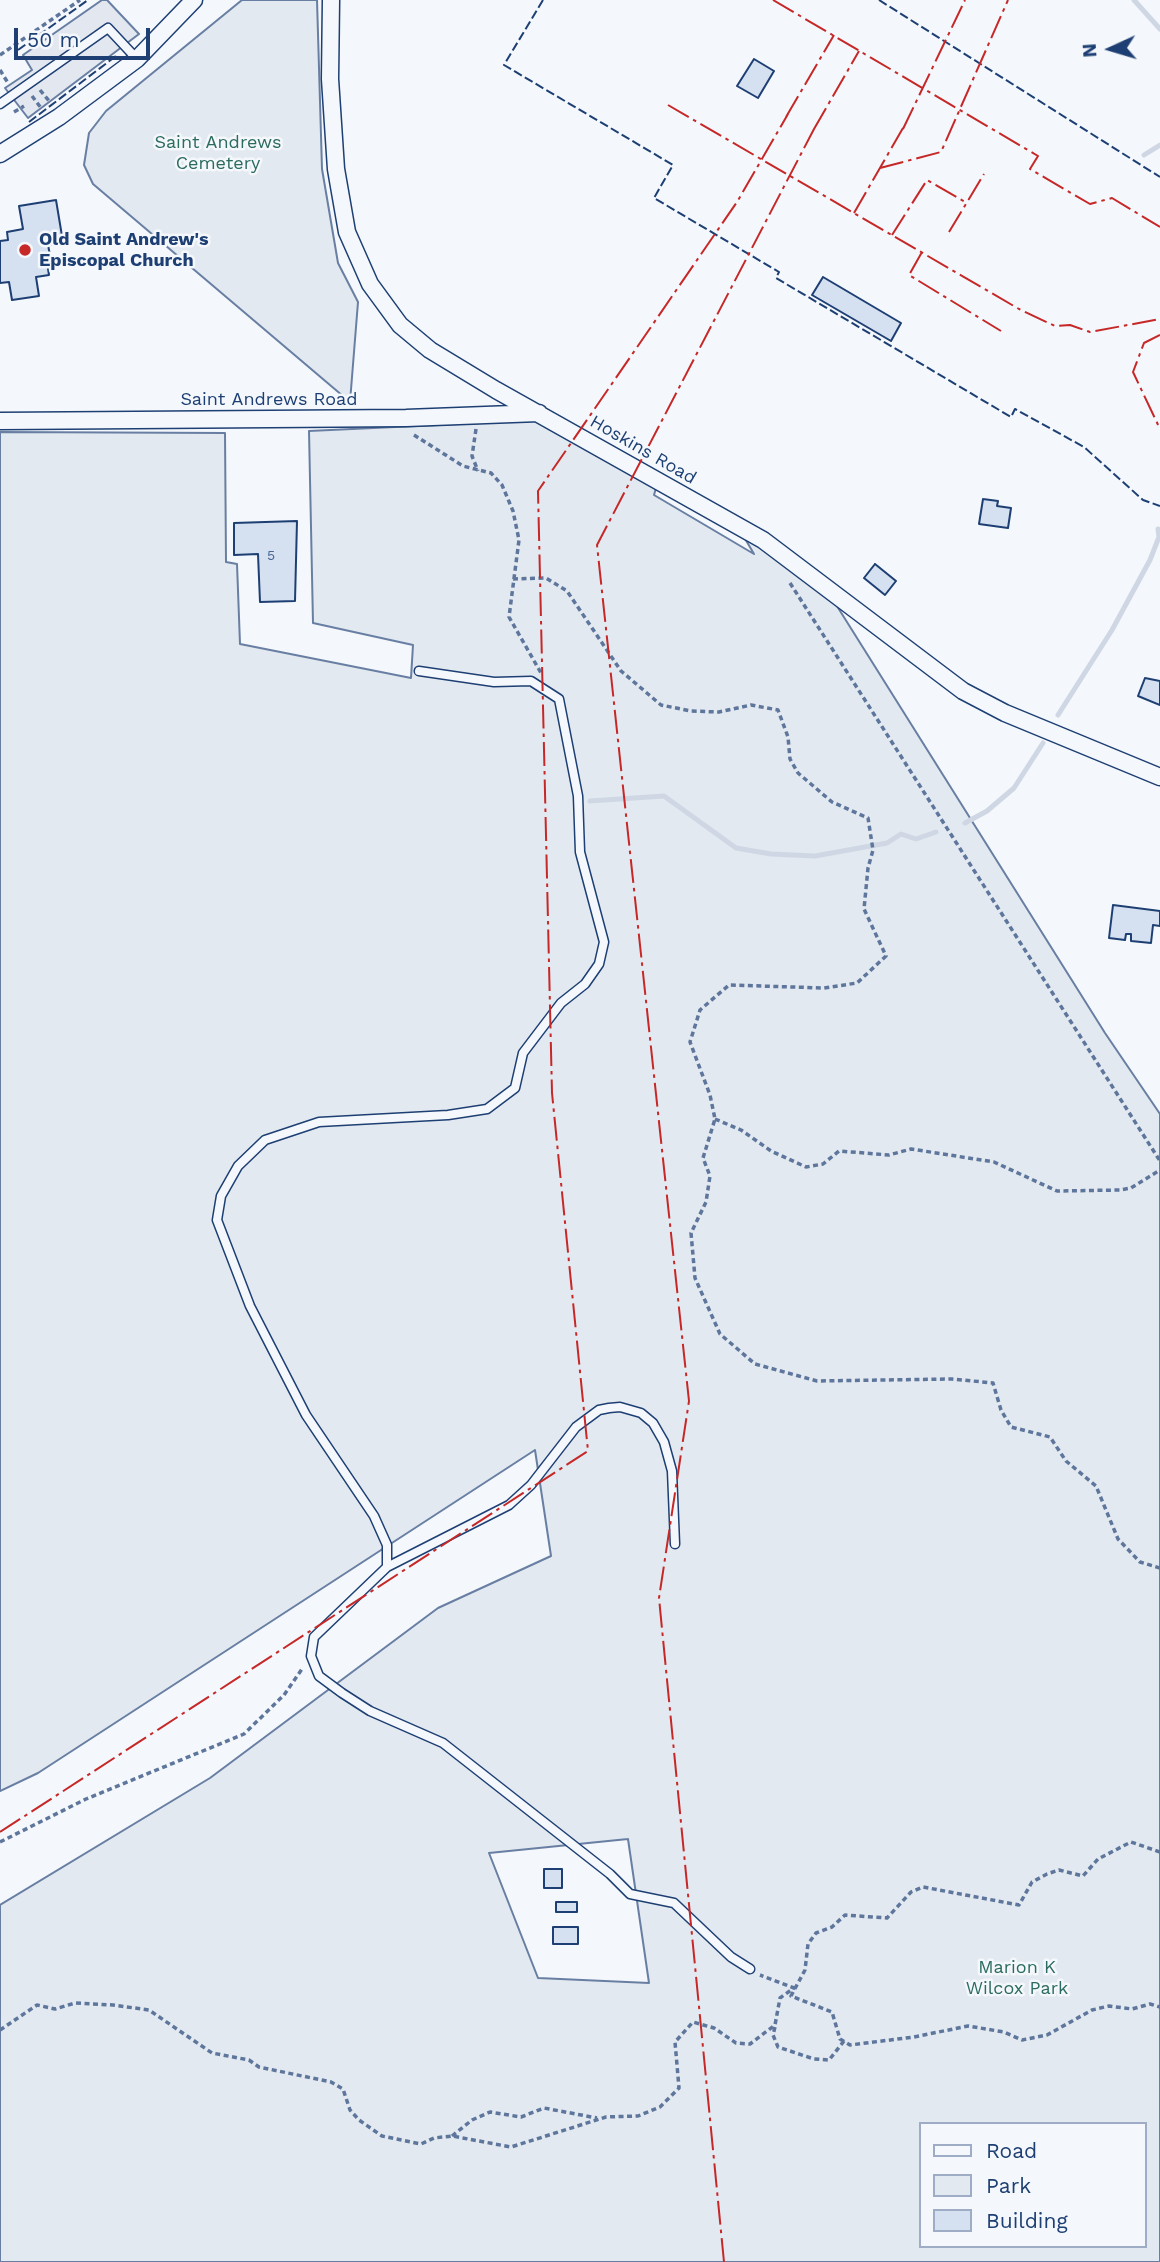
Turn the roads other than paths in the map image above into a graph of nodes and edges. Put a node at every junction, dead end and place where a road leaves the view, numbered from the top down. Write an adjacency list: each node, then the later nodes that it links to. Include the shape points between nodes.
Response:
1 (194, 0): 3 (street)
2 (331, 0): 6 (street, Hoskins Road, via 336,169 347,232 357,259 400,325 430,350)
3 (137, 59): 4 (lane, via 108,28); 5 (street)
4 (0, 104)
5 (0, 154)
6 (539, 413): 7 (street, Saint Andrews Road); 9 (street, Hoskins Road, via 763,540 963,691)
7 (0, 421)
8 (419, 671): 11 (lane, via 494,682 531,681 559,699 578,796 580,852 604,942 599,964 561,1003 523,1053 515,1088 487,1109 320,1122 265,1140 238,1166 220,1196 217,1220 250,1306 306,1415 374,1516 387,1545)
9 (1160, 777)
10 (675, 1544): 11 (lane, via 672,1471 664,1442 641,1413 609,1408 576,1427 531,1485 509,1505)
11 (387, 1567): 12 (lane, via 314,1637 311,1656 319,1676 370,1712 443,1743 630,1894 674,1903)
12 (750, 1969)

